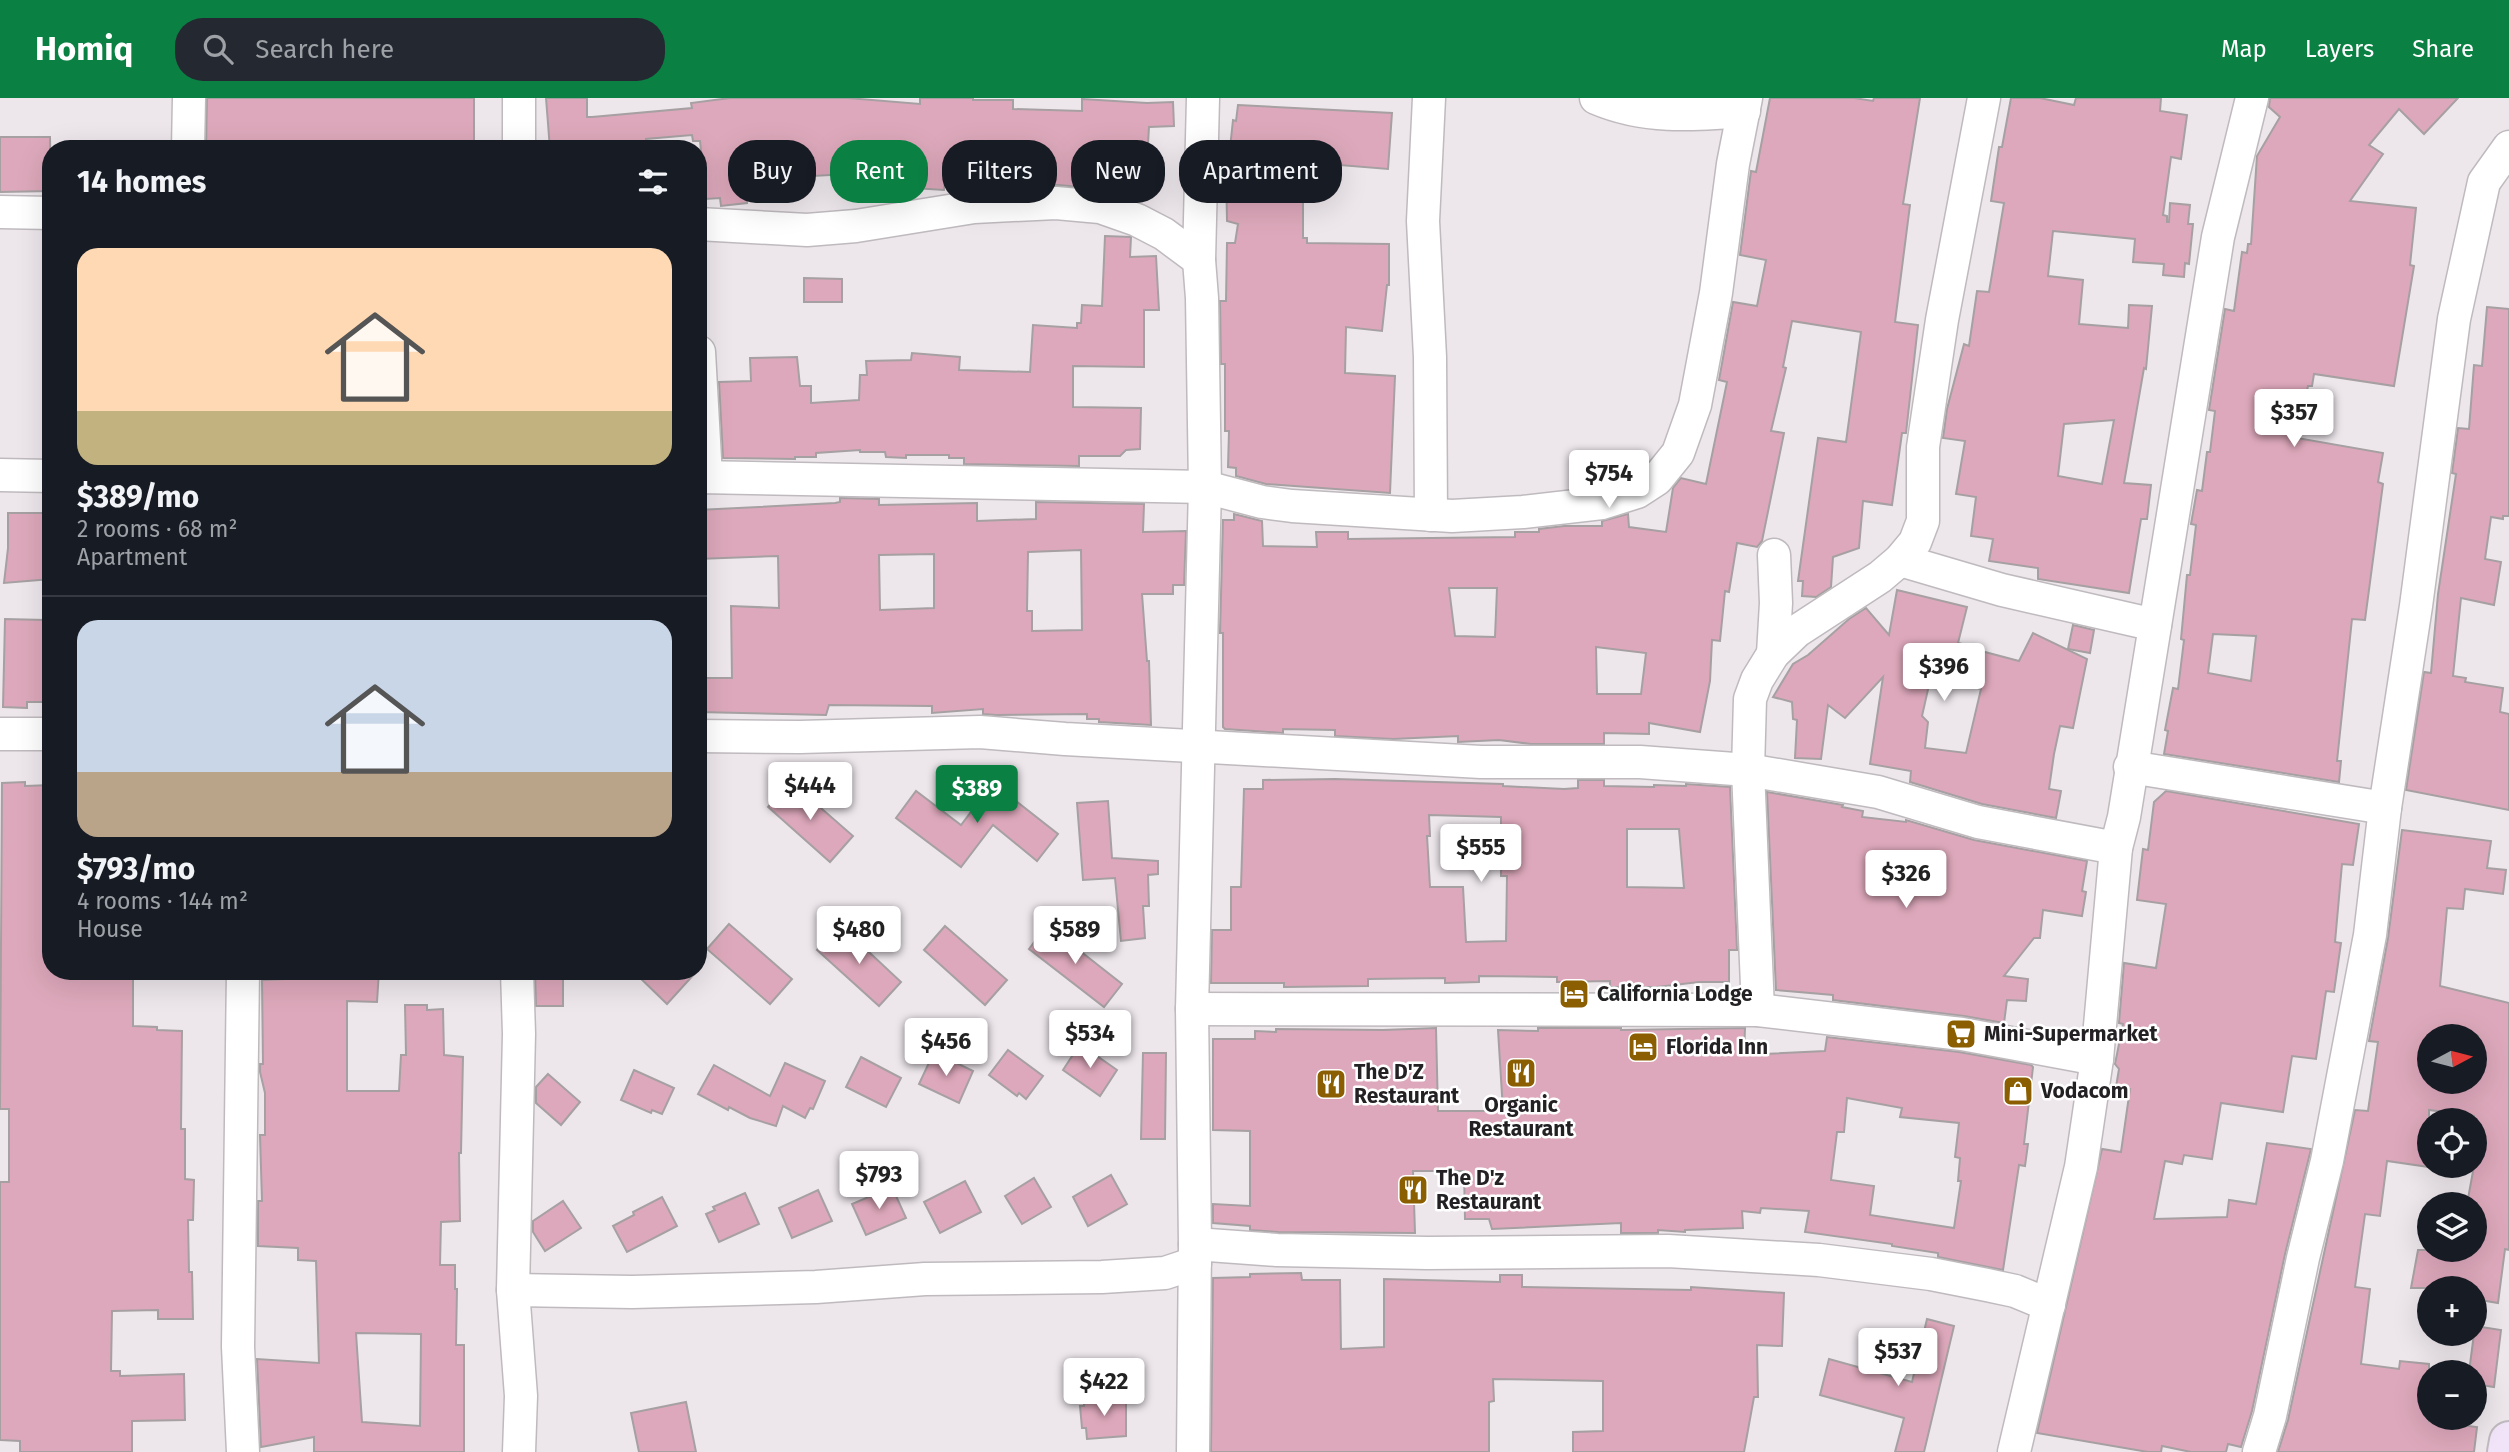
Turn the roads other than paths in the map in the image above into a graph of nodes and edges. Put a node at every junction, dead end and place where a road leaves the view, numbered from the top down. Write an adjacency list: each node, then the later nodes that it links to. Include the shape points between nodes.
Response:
1 (189, 98): 9 (street)
2 (519, 98): 10 (street)
3 (1203, 98): 15 (street)
4 (1429, 98): 20 (street, via 1423,221)
5 (1596, 98): 8 (street, via 1617,107 1684,116)
6 (1984, 98): 22 (street, via 1923,447 1923,521 1915,542)
7 (2252, 98): 23 (street, via 2218,237)
8 (1745, 104): 20 (street, via 1695,405 1678,453 1657,479 1637,492 1602,503)
9 (188, 140)
10 (519, 140)
11 (2509, 147): 31 (street, via 2484,182 2454,320)
12 (0, 212): 13 (street)
13 (42, 213)
14 (707, 224): 15 (street, via 807,230 974,206 1056,202 1100,207 1137,220)
15 (1199, 260): 19 (street)
16 (0, 475): 17 (street)
17 (42, 476)
18 (707, 477): 19 (street)
19 (1205, 486): 20 (street, via 1292,506); 28 (street)
20 (1432, 515)
21 (1774, 555): 24 (street)
22 (1900, 560): 23 (street, via 2002,590); 24 (street, via 1797,631)
23 (2155, 625): 29 (street)
24 (1773, 654): 30 (street, via 1750,699)
25 (0, 734): 26 (street)
26 (42, 734)
27 (707, 736): 28 (street, via 980,732)
28 (1199, 746): 30 (street, via 1481,762 1640,762); 35 (street)
29 (2130, 767): 31 (street); 32 (street)
30 (1748, 770): 32 (street, via 1878,792 1978,822); 36 (street)
31 (2385, 808): 46 (street, via 2371,935 2344,1081)
32 (2116, 848): 37 (street)
33 (243, 980): 43 (street, via 238,1347)
34 (517, 980): 39 (street)
35 (1192, 1009): 36 (street); 38 (street)
36 (1758, 1010): 37 (street, via 1962,1034)
37 (2097, 1059): 40 (street, via 2081,1167)
38 (1195, 1253): 39 (street, via 1166,1273 1102,1277 925,1279 632,1292); 40 (street, via 1668,1251 1819,1259 1976,1282); 45 (street)
39 (513, 1290): 44 (street, via 521,1396)
40 (2049, 1305): 42 (street)
41 (2509, 1441): 47 (main road)
42 (2022, 1451)
43 (243, 1452)
44 (519, 1452)
45 (1194, 1452)
46 (2259, 1452)
47 (2507, 1452)

